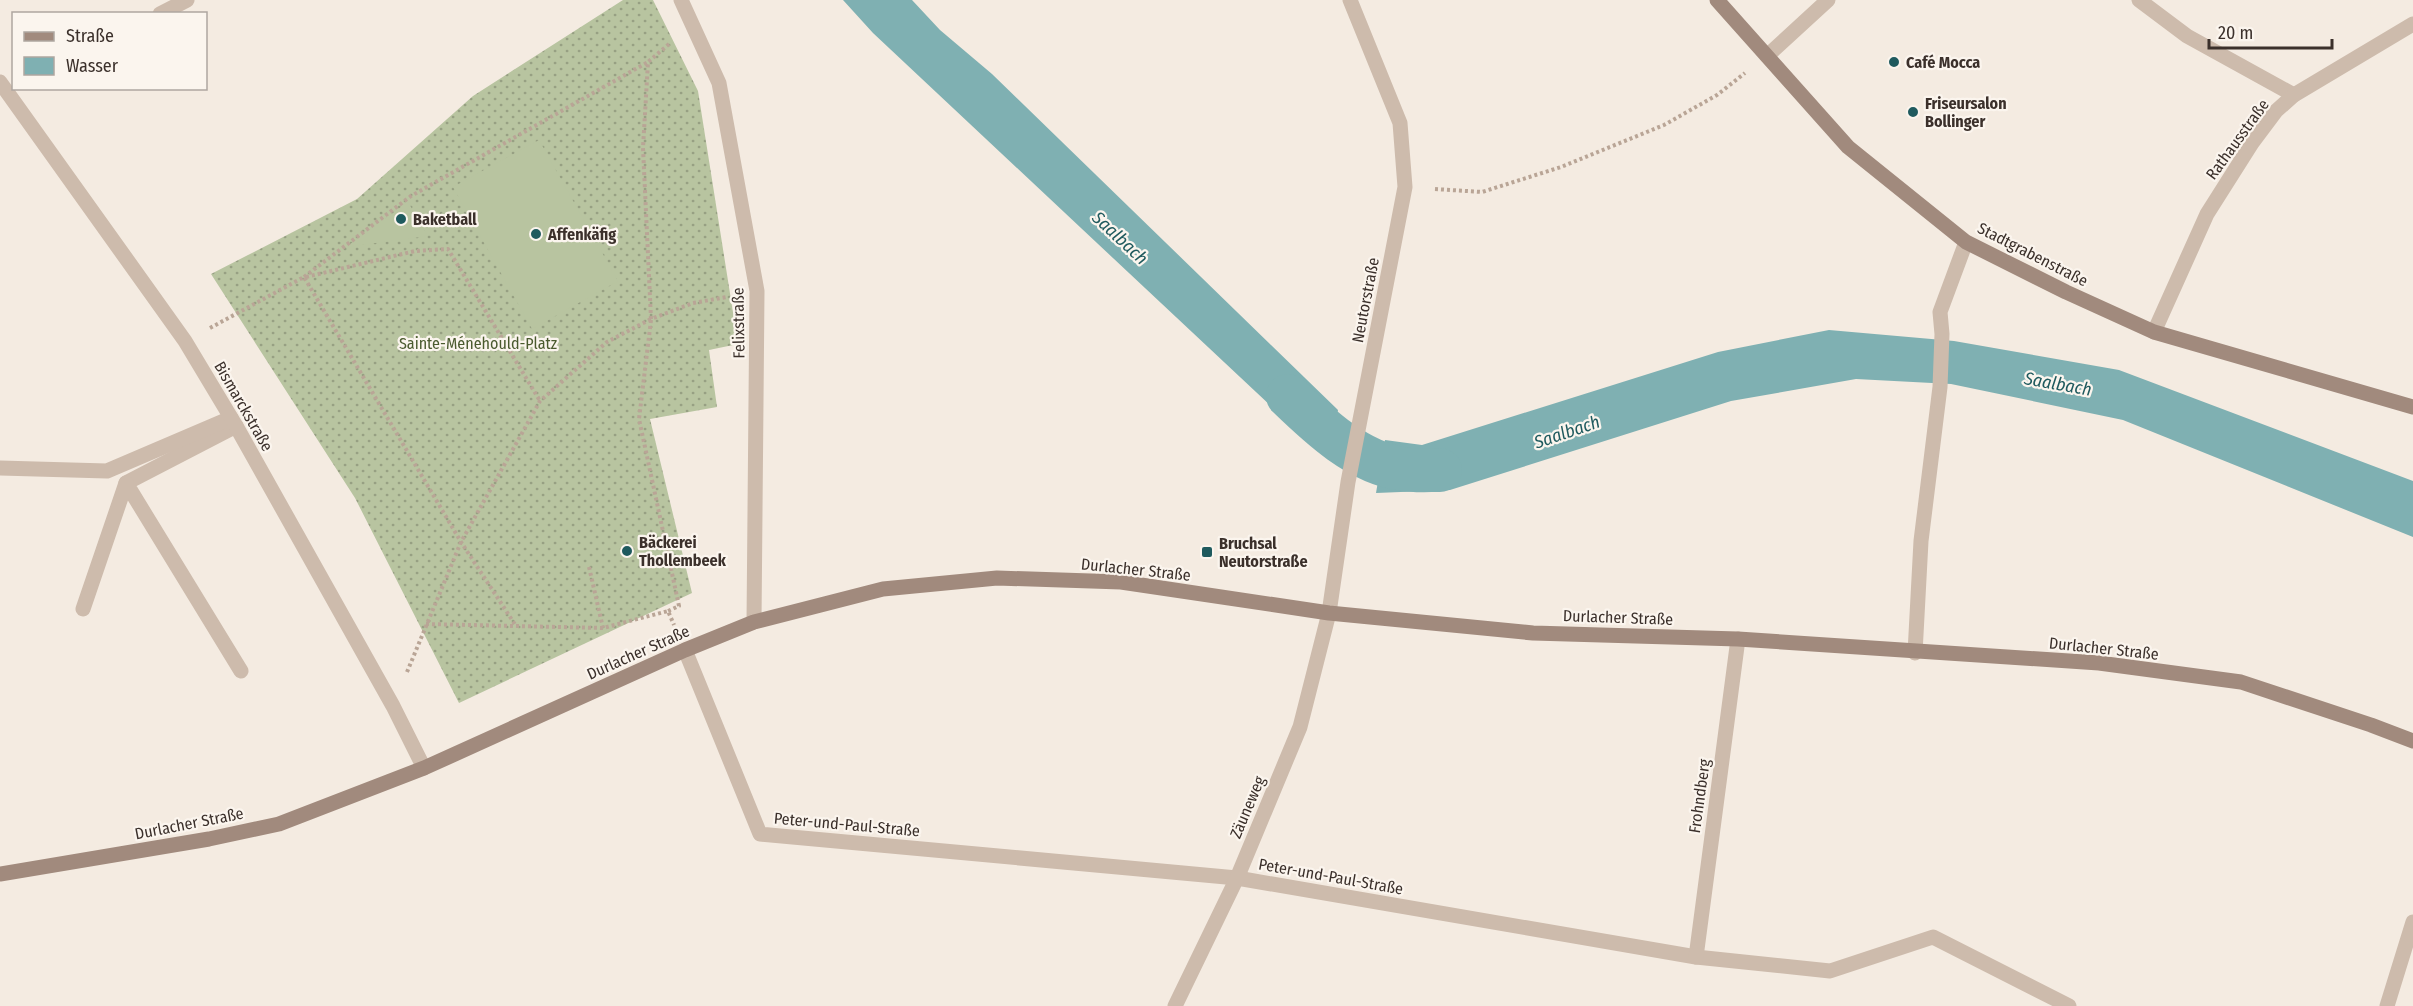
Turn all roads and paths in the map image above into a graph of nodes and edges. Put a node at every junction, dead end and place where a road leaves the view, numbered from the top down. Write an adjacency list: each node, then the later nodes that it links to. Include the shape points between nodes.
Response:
1 (187, 0): 7 (street)
2 (681, 0): 8 (street, Felixstraße)
3 (1350, 0): 14 (street, Neutorstraße, via 1400,123)
4 (1717, 0): 10 (main road, Stadtgrabenstraße)
5 (1828, 0): 10 (street)
6 (2139, 0): 13 (street, via 2187,36)
7 (164, 12)
8 (693, 24): 11 (path); 17 (street, Felixstraße, via 719,83)
9 (2413, 24): 13 (street, Rathausstraße)
10 (1767, 56): 14 (path, via 1716,95 1664,125 1561,167 1482,192); 15 (main road, Stadtgrabenstraße, via 1848,147)
11 (648, 62): 16 (path, via 411,196); 18 (path, via 643,148)
12 (4, 83): 20 (street, Bismarckstraße)
13 (2294, 95): 19 (street, Rathausstraße, via 2276,111 2252,143 2207,214)
14 (1405, 187): 30 (street, Neutorstraße, via 1348,482)
15 (1966, 242): 19 (main road, Stadtgrabenstraße); 37 (street, via 1940,312 1940,387 1921,541)
16 (304, 277): 20 (path); 21 (path, via 415,251 448,249); 26 (path)
17 (757, 291): 18 (path, via 693,303); 31 (street, Felixstraße)
18 (651, 319): 21 (path, via 607,342); 29 (path, via 639,419 679,606)
19 (2154, 332): 22 (main road, Stadtgrabenstraße)
20 (185, 341): 23 (street, Bismarckstraße)
21 (540, 401): 26 (path)
22 (2413, 407)
23 (234, 422): 24 (street, via 107,471); 25 (street); 39 (street, Bismarckstraße)
24 (0, 468)
25 (126, 483): 28 (street); 38 (street)
26 (461, 542): 32 (path); 33 (path)
27 (589, 567): 34 (path)
28 (82, 609)
29 (668, 611): 34 (path); 36 (path)
30 (1329, 613): 31 (main road, Durlacher Straße, via 1121,582 997,578 883,589); 35 (main road, Durlacher Straße, via 1533,633); 43 (street, Zäuneweg, via 1300,727)
31 (754, 622): 36 (main road, Durlacher Straße)
32 (426, 624): 33 (path); 39 (path)
33 (516, 626): 34 (path)
34 (603, 628)
35 (1738, 639): 37 (main road, Durlacher Straße); 45 (street, Frohndberg)
36 (685, 650): 41 (main road, Durlacher Straße); 43 (street, Peter-und-Paul-Straße, via 760,834)
37 (1915, 653): 40 (main road, Durlacher Straße, via 2098,663 2241,682)
38 (242, 671)
39 (393, 706): 41 (street, Bismarckstraße)
40 (2413, 741)
41 (424, 768): 42 (main road, Durlacher Straße, via 279,824)
42 (0, 874)
43 (1237, 879): 45 (street, Peter-und-Paul-Straße); 46 (street, Zäuneweg)
44 (2413, 922): 48 (street)
45 (1696, 957): 47 (street, Peter-und-Paul-Straße, via 1830,971 1933,937)
46 (1175, 1006)
47 (2069, 1006)
48 (2387, 1006)

